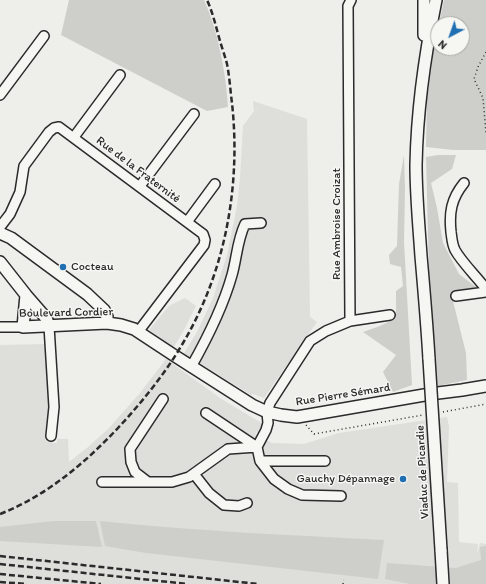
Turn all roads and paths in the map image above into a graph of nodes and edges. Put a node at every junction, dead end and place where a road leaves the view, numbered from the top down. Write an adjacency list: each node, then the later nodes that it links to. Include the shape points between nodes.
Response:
1 (351, 0): 31 (street, Rue Ambroise Croizat, via 348,6)
2 (424, 0): 10 (main road)
3 (436, 0): 5 (main road)
4 (441, 0): 6 (main road)
5 (433, 16)
6 (436, 16)
7 (430, 32): 10 (main road)
8 (44, 36): 12 (street)
9 (486, 52): 13 (path, via 474,79)
10 (425, 66): 58 (main road, Viaduc de Picardie, bridge, via 418,130 417,205)
11 (120, 75): 17 (street)
12 (0, 95)
13 (483, 102): 14 (path); 16 (path)
14 (486, 103)
15 (194, 114): 20 (street)
16 (486, 133)
17 (74, 137): 20 (street, Rue de la Fraternité); 23 (street, Rue de la Fraternité, via 59,126 49,132 24,166 20,192 10,214)
18 (464, 183): 26 (street, via 457,191 451,208 452,244)
19 (215, 184): 21 (street)
20 (140, 186): 21 (street, Rue de la Fraternité)
21 (187, 222): 36 (street, Rue de la Fraternité, via 203,234 204,245)
22 (261, 223): 38 (street, via 245,224 240,233 233,274 220,310)
23 (0, 227)
24 (0, 234): 32 (main road, via 11,238 87,294 104,310)
25 (0, 262): 28 (main road)
26 (486, 288)
27 (486, 292): 29 (street)
28 (26, 295): 33 (main road, via 46,318); 35 (main road)
29 (456, 296)
30 (390, 315): 31 (street)
31 (350, 321): 42 (street, via 310,341 270,403)
32 (107, 323): 33 (main road, Boulevard Cordier); 36 (main road, Boulevard Cordier)
33 (49, 326): 35 (main road, Boulevard Cordier); 47 (street, via 54,407)
34 (0, 327): 35 (street, Boulevard Cordier)
35 (23, 327)
36 (138, 332): 37 (main road, Boulevard Cordier)
37 (172, 355): 38 (main road, Rue Pierre Sémard)
38 (191, 367): 42 (main road, Rue Pierre Sémard)
39 (486, 386): 46 (main road, Rue Pierre Sémard)
40 (163, 400): 53 (street, via 130,449 135,472)
41 (486, 404): 43 (path)
42 (267, 412): 46 (main road, Rue Pierre Sémard); 48 (street, via 266,430)
43 (439, 412)
44 (206, 414): 48 (street)
45 (424, 415): 46 (path, via 314,434)
46 (297, 417)
47 (51, 436)
48 (257, 447): 49 (street); 51 (street, via 228,449)
49 (260, 461): 50 (street); 54 (street, via 274,479 288,489 302,495)
50 (325, 461)
51 (194, 474): 53 (street, via 172,482); 55 (street, via 209,493 224,506)
52 (102, 482): 53 (street)
53 (148, 482)
54 (341, 496)
55 (247, 503)
56 (344, 580): 57 (path)
57 (343, 584)
58 (443, 584)

